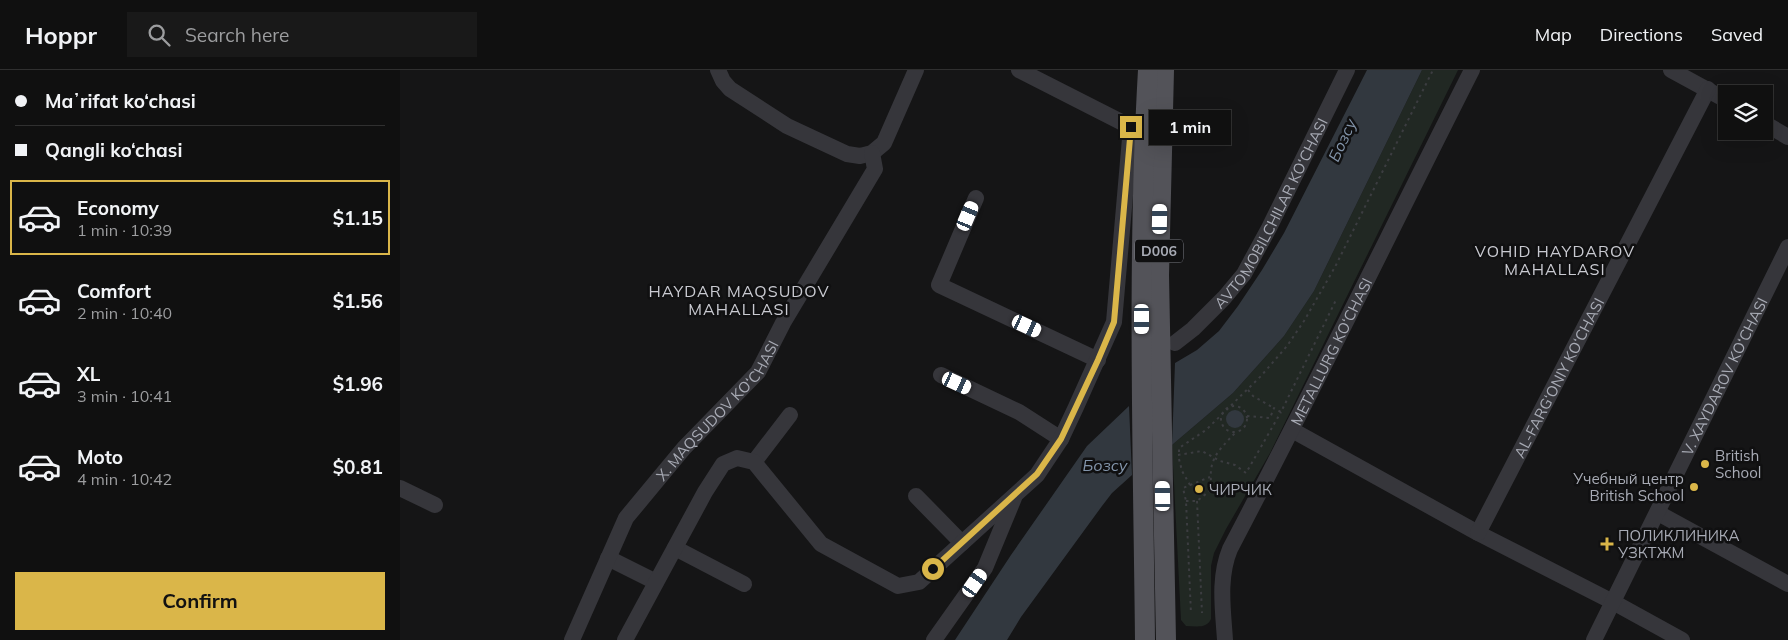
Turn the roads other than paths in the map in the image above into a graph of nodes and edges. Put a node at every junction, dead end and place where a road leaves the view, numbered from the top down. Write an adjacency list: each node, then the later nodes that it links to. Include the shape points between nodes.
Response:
1 (718, 70): 14 (street, via 730,90 787,126 847,154 860,156)
2 (916, 70): 14 (street, via 886,139)
3 (1019, 70): 11 (street)
4 (1148, 70): 11 (main road, D006)
5 (1164, 70): 11 (main road, D006)
6 (1347, 70): 17 (street, AVTOMOBILCHILAR KO‘CHASI, via 1244,274 1193,329)
7 (1472, 70): 21 (street, METALLURG KO‘CHASI)
8 (1671, 70): 9 (street)
9 (1708, 89): 10 (street); 29 (street, AL-FARG‘ONIY KO‘CHASI)
10 (1718, 95)
11 (1146, 128): 18 (street, via 1114,322); 40 (main road, D006, via 1141,302); 41 (main road, D006, via 1159,275 1161,372 1171,458)
12 (1773, 128): 13 (street)
13 (1788, 137)
14 (872, 153): 32 (street, X. MAQSUDOV KO‘CHASI, via 874,169 783,323 758,372 684,448 626,518)
15 (976, 198): 18 (street, via 939,285)
16 (1788, 247): 28 (street, V. XAYDAROV KO‘CHASI)
17 (1175, 343)
18 (1098, 360): 22 (street)
19 (941, 375): 22 (street, via 1019,412)
20 (790, 415): 23 (street)
21 (1292, 430): 29 (street); 42 (street, METALLURG KO‘CHASI, via 1224,564)
22 (1061, 439): 25 (street, via 1037,474)
23 (754, 462): 30 (street, via 821,544 898,586 919,582); 31 (street, via 737,458 723,464)
24 (400, 488): 27 (street)
25 (1016, 494): 30 (street); 39 (street, via 985,568)
26 (916, 496): 30 (street)
27 (435, 505)
28 (1658, 513): 35 (street); 36 (street, V. XAYDAROV KO‘CHASI)
29 (1478, 533): 36 (street)
30 (962, 543)
31 (675, 548): 33 (street); 34 (street)
32 (608, 558): 33 (street); 37 (street, X. MAQSUDOV KO‘CHASI)
33 (656, 582): 38 (street)
34 (744, 584)
35 (1788, 584)
36 (1613, 602): 43 (street, V. XAYDAROV KO‘CHASI); 44 (street)
37 (572, 640)
38 (625, 640)
39 (934, 640)
40 (1145, 640)
41 (1166, 640)
42 (1225, 640)
43 (1594, 640)
44 (1682, 640)

